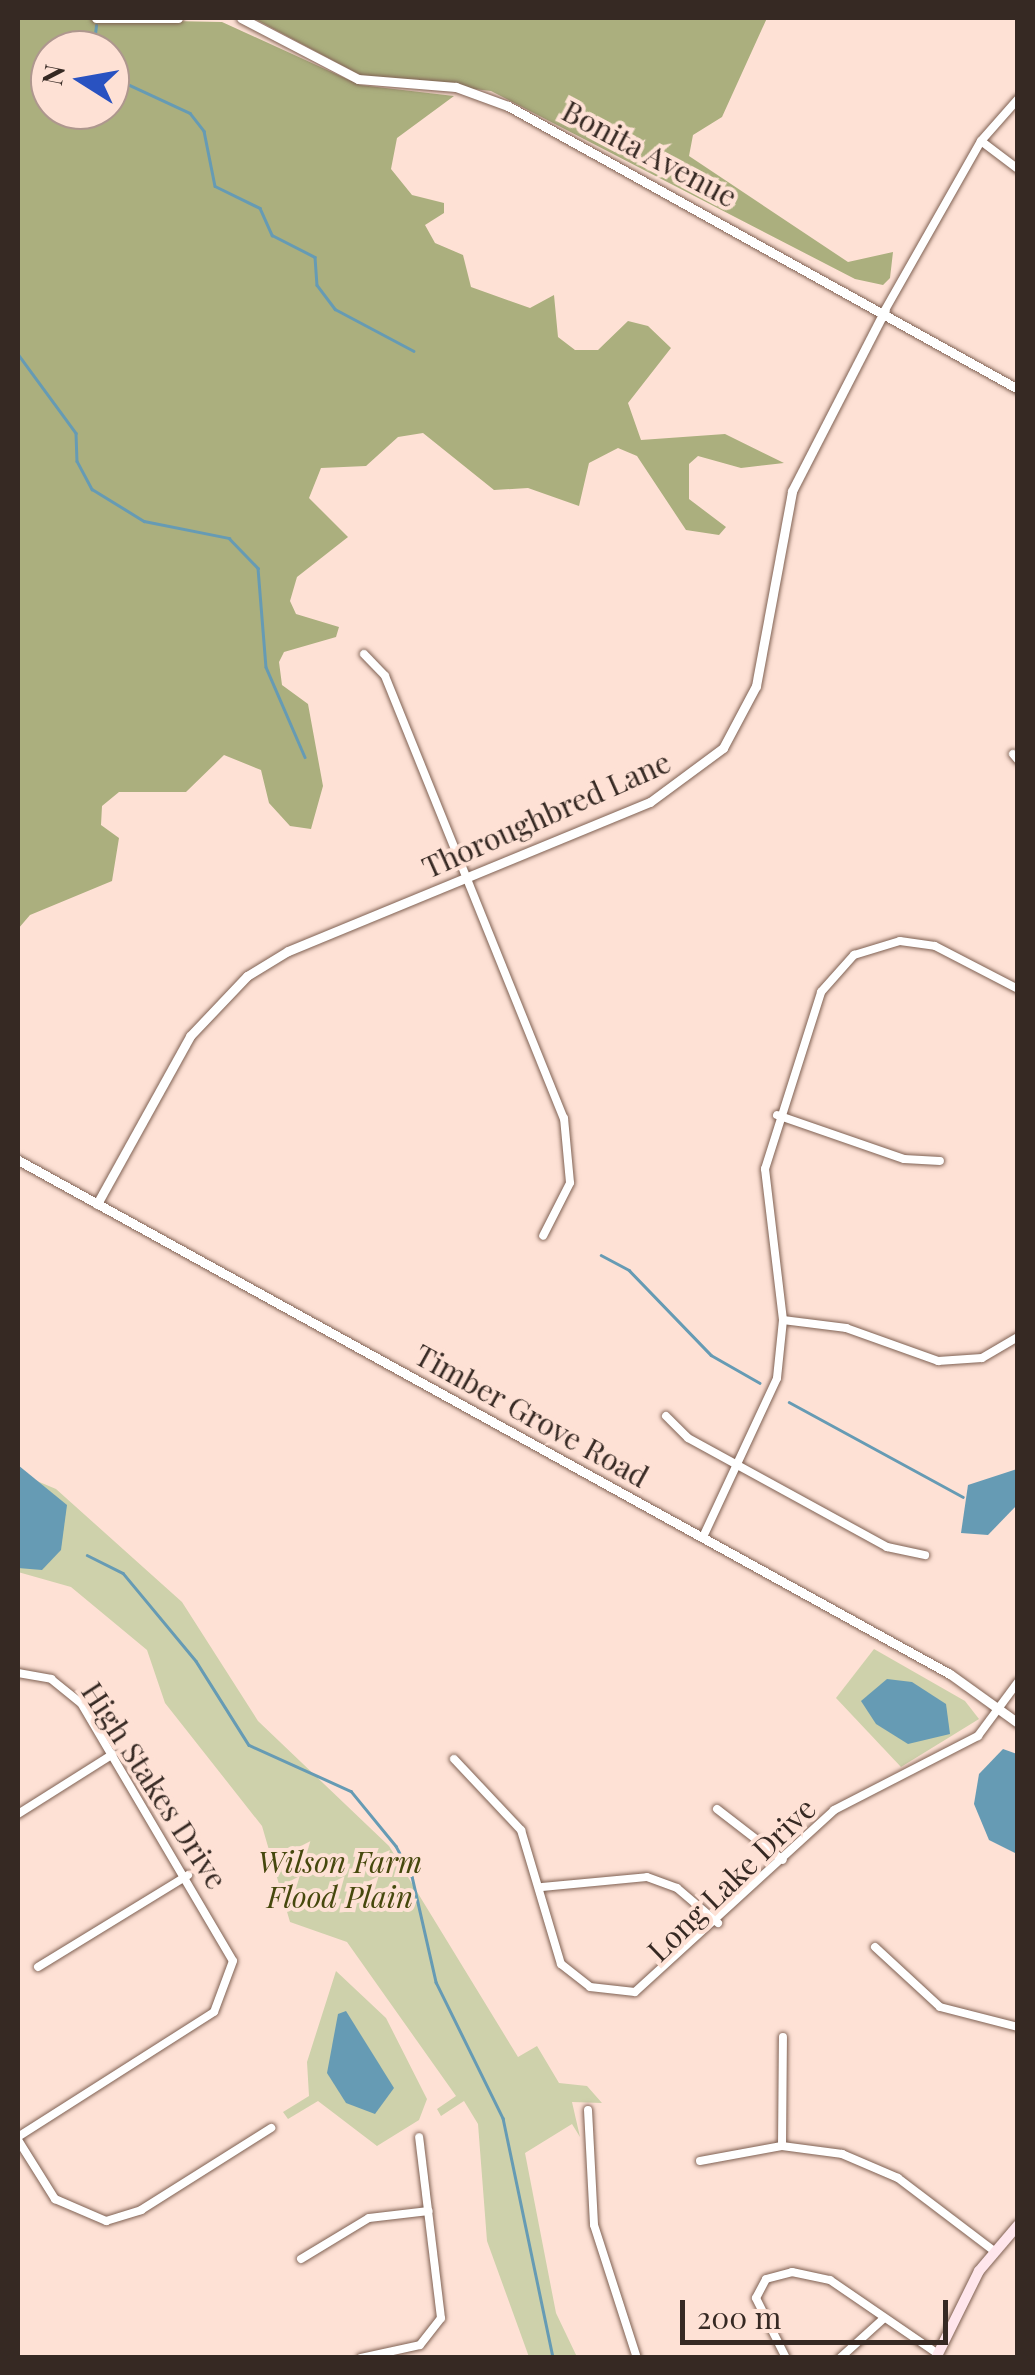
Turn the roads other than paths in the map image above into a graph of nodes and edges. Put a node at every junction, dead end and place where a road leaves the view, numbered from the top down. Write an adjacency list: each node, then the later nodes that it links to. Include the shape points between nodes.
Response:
1 (96, 18): 2 (street)
2 (178, 18)
3 (241, 18): 7 (street, Bonita Avenue, via 358,79 456,87 508,106)
4 (1018, 99): 5 (street, Thoroughbred Lane)
5 (981, 141): 6 (street); 7 (street, Thoroughbred Lane)
6 (1018, 169)
7 (885, 310): 8 (street, Bonita Avenue); 10 (street, Thoroughbred Lane, via 792,492 756,686 723,748 669,793)
8 (1018, 389)
9 (364, 654): 10 (street, via 385,676)
10 (467, 878): 15 (street, Thoroughbred Lane, via 288,951 232,989 190,1036); 16 (street, via 568,1130 566,1197)
11 (1018, 989): 12 (street, via 935,946 868,948 821,992)
12 (777, 1115): 14 (street, via 904,1160); 17 (street, via 764,1196)
13 (18, 1160): 15 (street, Timber Grove Road)
14 (940, 1162)
15 (97, 1204): 21 (street, Timber Grove Road)
16 (543, 1236)
17 (783, 1320): 18 (street, via 846,1328 938,1362 982,1358); 20 (street, via 773,1394)
18 (1018, 1337)
19 (666, 1416): 20 (street)
20 (741, 1466): 21 (street); 22 (street, via 887,1547)
21 (702, 1537): 25 (street, Timber Grove Road)
22 (925, 1555)
23 (18, 1673): 27 (street, High Stakes Drive, via 72,1693)
24 (1018, 1682): 25 (street, Long Lake Drive)
25 (1000, 1708): 26 (street, Timber Grove Road); 31 (street, Long Lake Drive, via 954,1754 848,1800)
26 (1018, 1723)
27 (113, 1754): 30 (street); 32 (street, High Stakes Drive)
28 (454, 1759): 33 (street, Long Lake Drive, via 512,1816)
29 (717, 1810): 31 (street)
30 (18, 1814)
31 (783, 1860): 34 (street, Long Lake Drive)
32 (188, 1875): 36 (street); 42 (street, High Stakes Drive, via 232,1951 222,2002)
33 (542, 1887): 34 (street, via 646,1877 677,1888); 34 (street, Long Lake Drive, via 561,1964 602,1992 652,1985)
34 (718, 1923)
35 (875, 1946): 37 (street, via 940,2007)
36 (38, 1967)
37 (1018, 2028)
38 (783, 2036): 43 (street)
39 (588, 2110): 52 (street, via 594,2224)
40 (270, 2128): 42 (street, via 141,2210 106,2221 55,2199)
41 (419, 2137): 45 (street)
42 (18, 2139)
43 (782, 2146): 44 (street); 47 (street, via 888,2173)
44 (700, 2161)
45 (429, 2211): 48 (street, via 360,2222); 51 (street, via 441,2318 420,2345)
46 (1018, 2225): 47 (main road)
47 (994, 2251): 50 (main road)
48 (301, 2259)
49 (882, 2320): 50 (street); 53 (street, via 818,2275 774,2275 756,2305); 54 (street)
50 (937, 2356)
51 (363, 2357)
52 (637, 2358)
53 (786, 2358)
54 (840, 2358)

